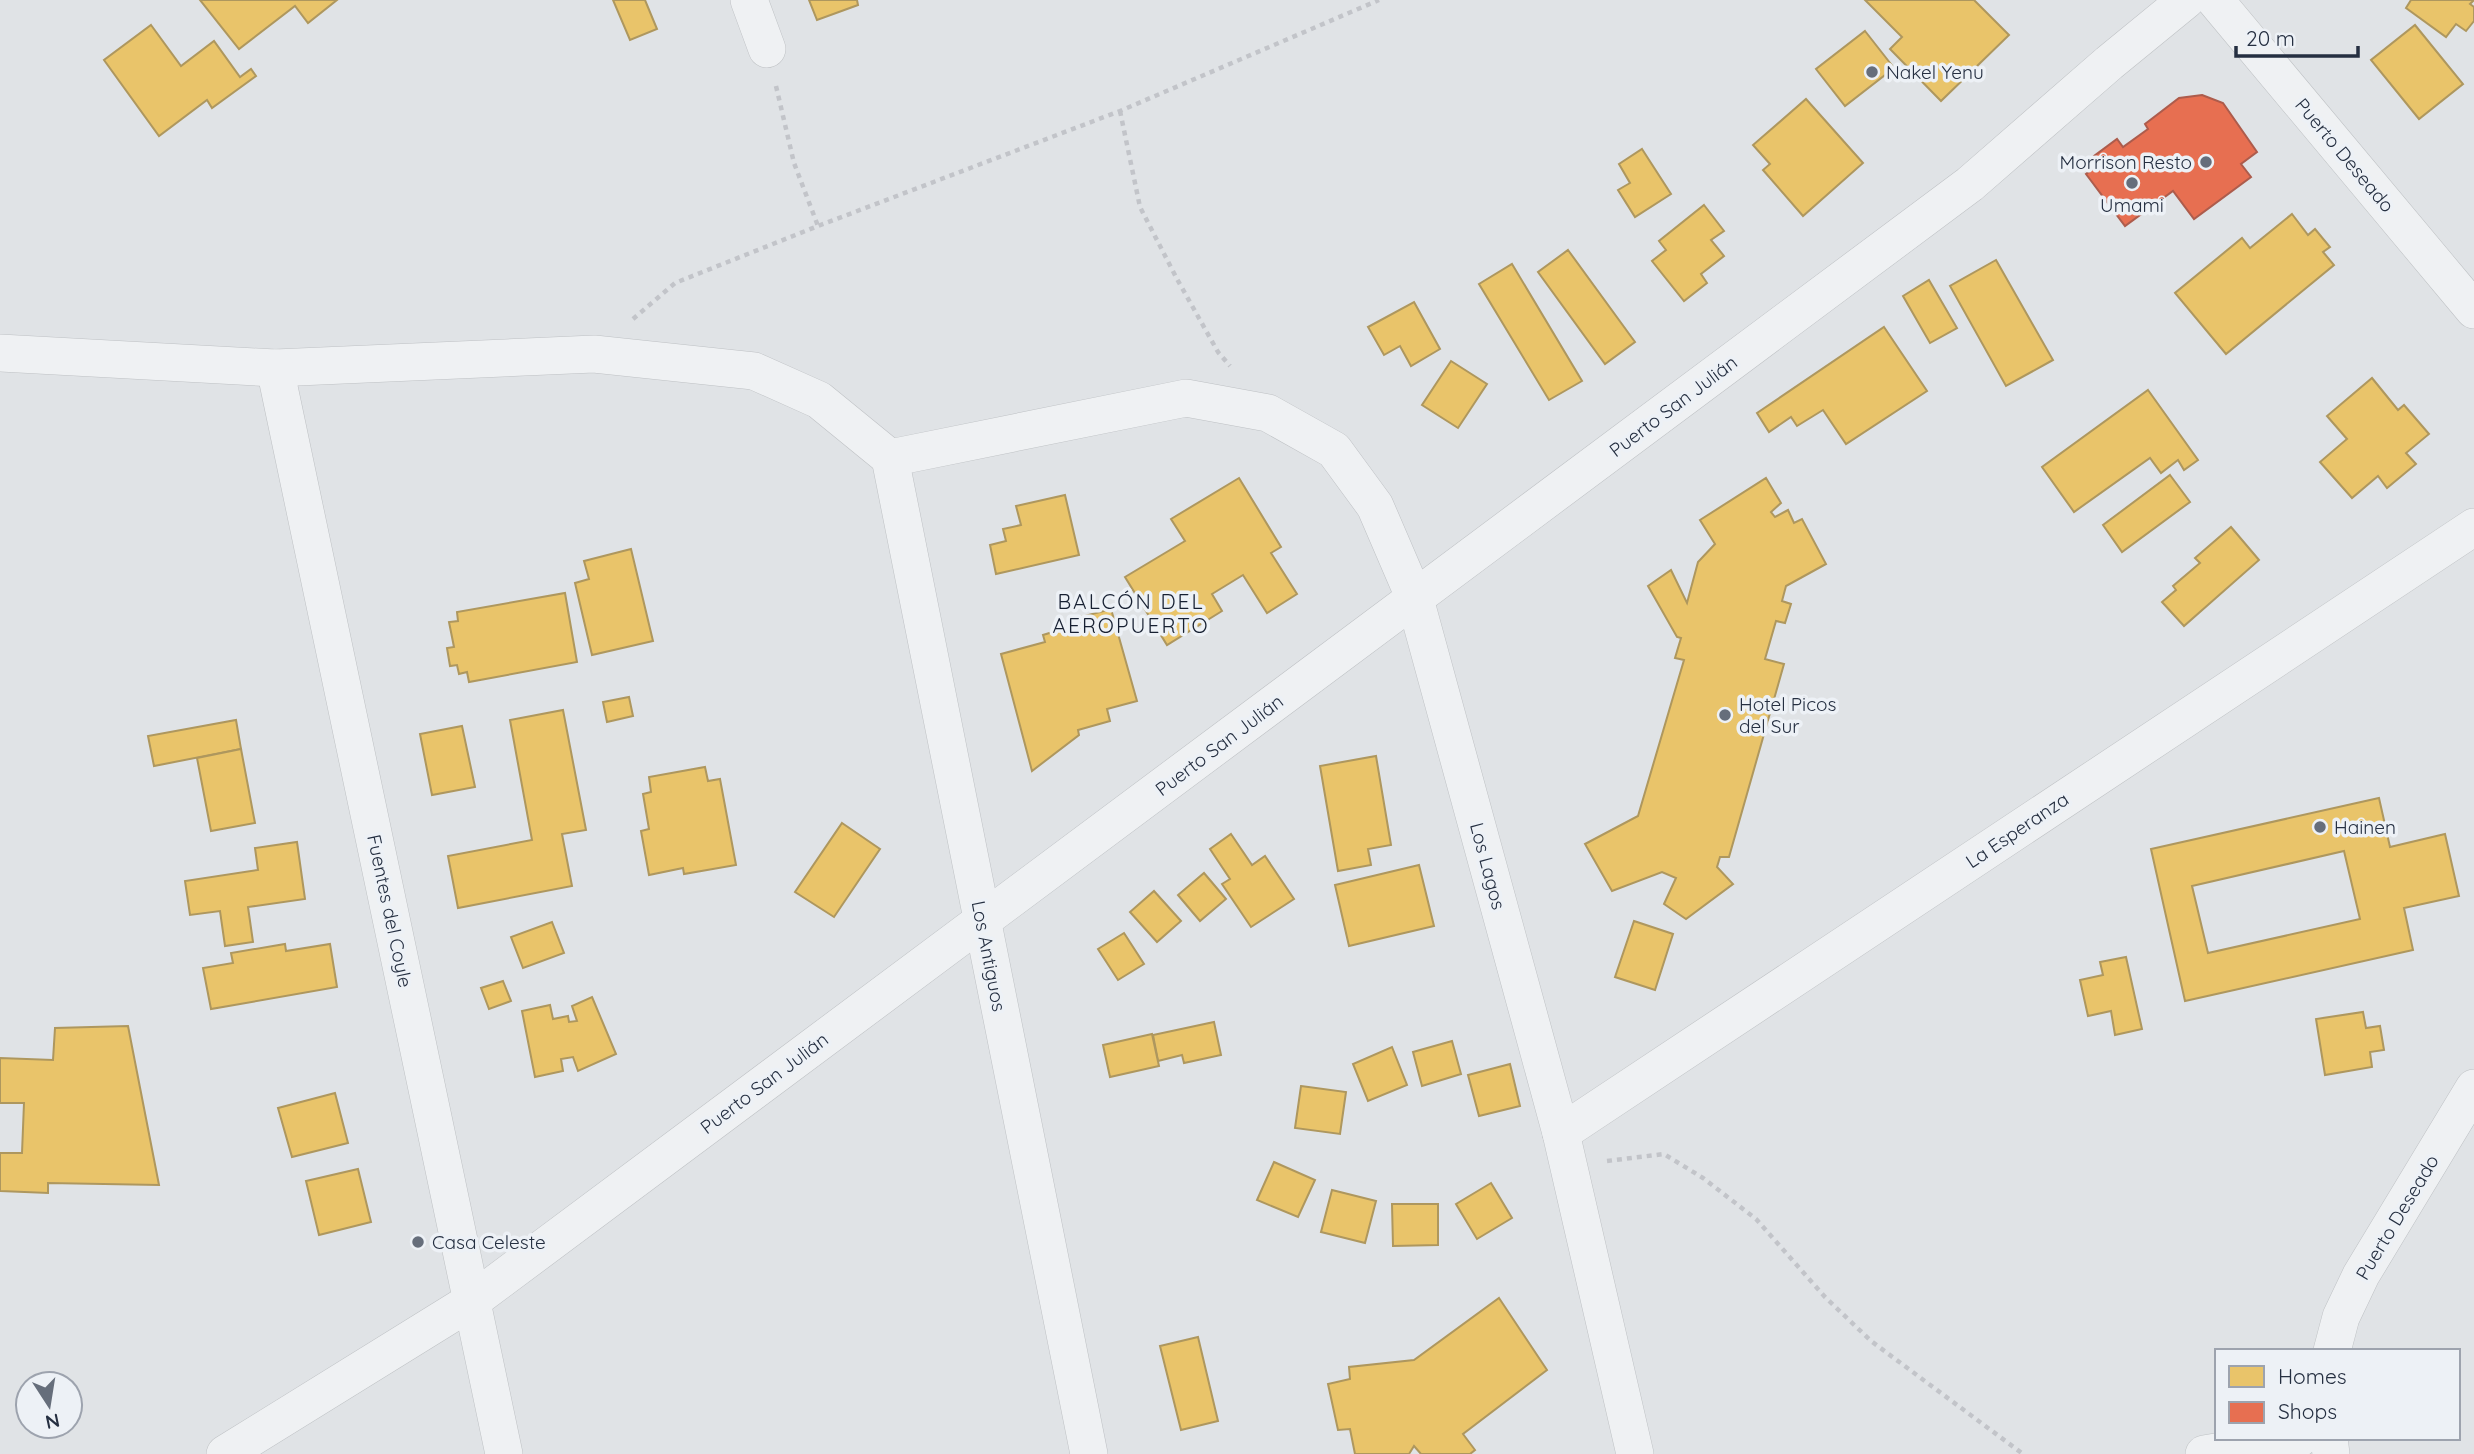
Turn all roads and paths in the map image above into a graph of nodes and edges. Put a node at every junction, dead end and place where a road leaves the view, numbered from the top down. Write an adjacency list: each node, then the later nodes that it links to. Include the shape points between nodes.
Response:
1 (749, 0): 5 (street)
2 (1379, 0): 6 (path)
3 (2186, 0): 15 (street, Puerto San Julián, via 1970,184)
4 (2215, 0): 8 (street, Puerto Deseado)
5 (767, 49): 7 (path, via 794,163)
6 (1120, 111): 7 (path); 12 (path, via 1140,207 1218,352)
7 (818, 226): 10 (path, via 675,283)
8 (2474, 310)
9 (0, 353): 11 (street)
10 (594, 354): 11 (street); 13 (street, via 754,371 819,400)
11 (275, 368): 19 (street, Fuentes del Coyle)
12 (1268, 413): 13 (street, Los Lagos, via 1186,398); 15 (street, Los Lagos, via 1334,450 1375,506)
13 (890, 458): 16 (street, Los Antiguos)
14 (2474, 527): 18 (street, La Esperanza)
15 (1415, 599): 16 (street, Puerto San Julián); 18 (street, Los Lagos)
16 (982, 920): 19 (street, Puerto San Julián); 24 (street, Los Antiguos)
17 (2474, 1088): 20 (street, Puerto Deseado, via 2361,1275 2341,1317)
18 (1564, 1149): 25 (street, Los Lagos); 26 (path, via 1664,1154 1703,1178 1756,1219 1871,1341)
19 (472, 1301): 22 (street, Puerto San Julián); 23 (street, Fuentes del Coyle)
20 (2333, 1349)
21 (2288, 1440): 27 (street)
22 (225, 1454)
23 (504, 1454)
24 (1089, 1454)
25 (1635, 1454)
26 (2023, 1454)
27 (2204, 1454)

